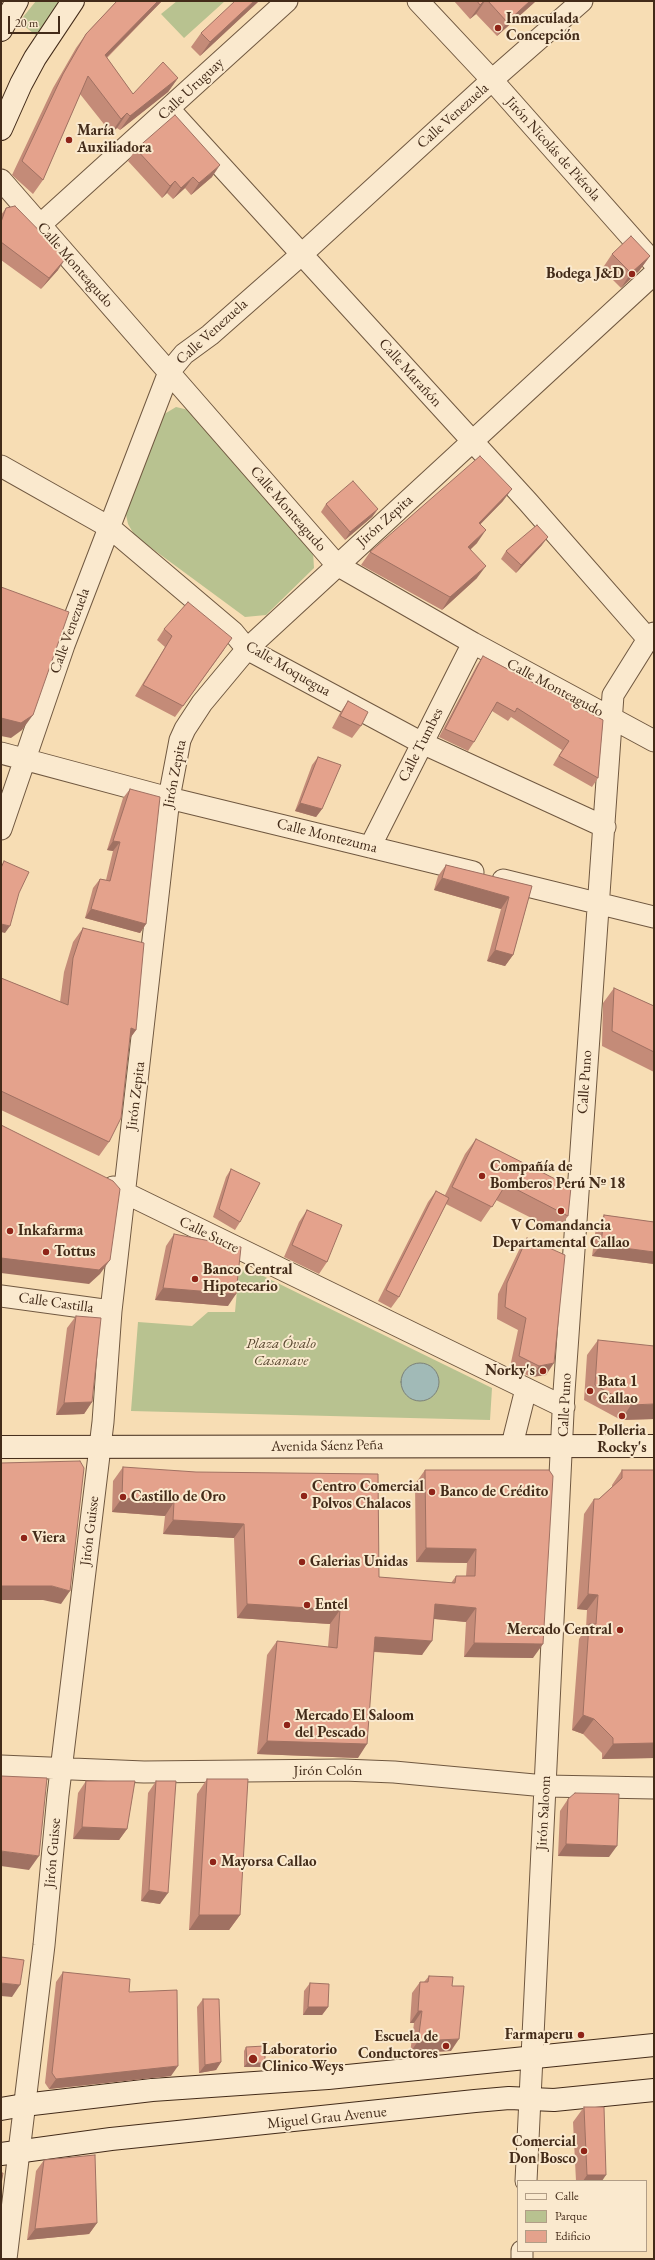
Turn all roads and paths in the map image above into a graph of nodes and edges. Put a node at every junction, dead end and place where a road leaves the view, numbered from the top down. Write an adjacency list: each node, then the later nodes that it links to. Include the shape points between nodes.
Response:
1 (17, 1): 6 (main road)
2 (73, 1): 9 (main road, via 35,58)
3 (287, 1): 8 (street, Calle Uruguay)
4 (418, 1): 7 (street, Jirón Nicolás de Piérola)
5 (582, 1): 7 (street, Calle Venezuela)
6 (1, 30)
7 (492, 80): 12 (street, Calle Venezuela); 13 (street, Jirón Nicolás de Piérola)
8 (169, 109): 11 (street, Calle Uruguay); 12 (street, Calle Marañón)
9 (2, 121)
10 (1, 180): 11 (street, Calle Monteagudo)
11 (40, 225): 15 (street, Calle Monteagudo)
12 (302, 254): 15 (street, Calle Venezuela, via 210,335 184,354); 16 (street, Calle Marañón)
13 (654, 263)
14 (654, 274): 16 (street, Jirón Zepita)
15 (169, 372): 18 (street, Calle Venezuela); 19 (street, Calle Monteagudo)
16 (472, 441): 19 (street, Jirón Zepita); 20 (street, Calle Marañón)
17 (1, 466): 18 (street, Calle Moquegua)
18 (108, 527): 22 (street, Calle Moquegua, via 233,632); 27 (street, Calle Venezuela)
19 (337, 565): 21 (street, Calle Monteagudo); 22 (street, Jirón Zepita)
20 (651, 636): 23 (street, Calle Puno, via 612,695)
21 (473, 643): 23 (street, Calle Monteagudo); 25 (street, Calle Tumbes)
22 (247, 649): 25 (street, Calle Moquegua); 28 (street, Jirón Zepita, via 202,703 185,729 180,740)
23 (611, 718): 24 (street, Calle Monteagudo); 29 (street, Calle Puno)
24 (654, 741)
25 (422, 743): 29 (street, Calle Moquegua); 31 (street, Calle Tumbes)
26 (1, 753): 27 (street, Calle Montezuma)
27 (24, 759): 28 (street, Calle Montezuma); 30 (street, Calle Venezuela)
28 (169, 798): 31 (street, Calle Montezuma); 35 (street, Jirón Zepita)
29 (605, 826): 32 (street, Calle Puno)
30 (1, 829)
31 (370, 847): 32 (street, Calle Montezuma)
32 (600, 904): 33 (street, Calle Montezuma); 39 (street, Calle Puno, via 586,1061)
33 (654, 917)
34 (97, 1179): 35 (street, Calle Sucre)
35 (124, 1193): 37 (street, Jirón Zepita); 38 (street, Calle Sucre)
36 (1, 1296): 37 (street, Calle Castilla)
37 (111, 1311): 44 (street, Jirón Zepita)
38 (526, 1389): 39 (street, Calle Sucre); 40 (street)
39 (564, 1407): 41 (street, Calle Puno)
40 (512, 1445): 41 (main road, Avenida Sáenz Peña); 44 (main road, Avenida Sáenz Peña)
41 (563, 1445): 42 (main road, Avenida Sáenz Peña); 47 (street, Jirón Saloom)
42 (654, 1446)
43 (1, 1447): 44 (main road, Avenida Sáenz Peña)
44 (100, 1447): 46 (street, Jirón Guisse)
45 (1, 1766): 46 (street, Jirón Colón)
46 (62, 1768): 47 (street, Jirón Colón, via 144,1772 387,1771); 53 (street, Jirón Guisse)
47 (545, 1786): 48 (street, Jirón Colón); 50 (street, Jirón Saloom)
48 (654, 1788)
49 (654, 2045): 50 (main road)
50 (531, 2057): 52 (street, Jirón Saloom); 53 (main road, via 328,2078 152,2090)
51 (654, 2090): 52 (main road, Miguel Grau Avenue, via 554,2100)
52 (531, 2099): 55 (main road, Miguel Grau Avenue, via 510,2098 172,2132); 56 (street, Jirón Saloom)
53 (24, 2105): 54 (main road); 55 (street, Jirón Guisse)
54 (1, 2110)
55 (9, 2153): 57 (street, Jirón Guisse)
56 (526, 2180)
57 (6, 2259)

